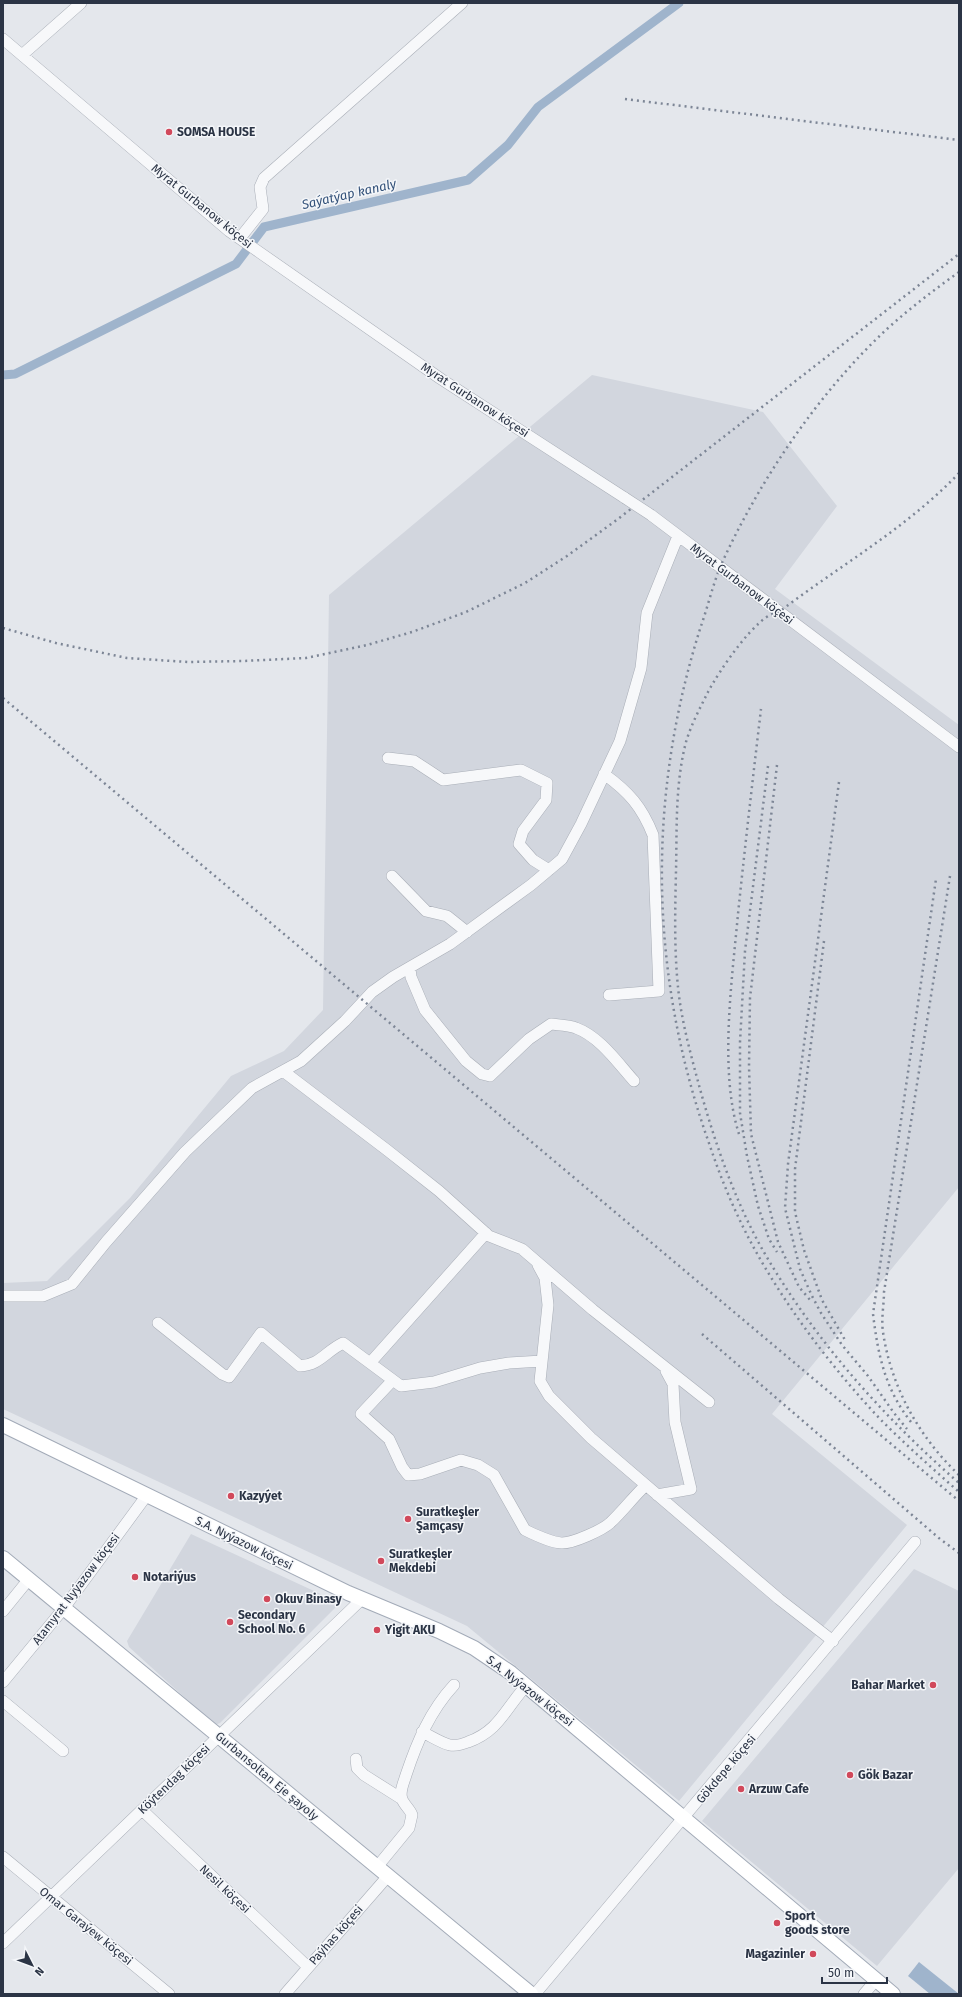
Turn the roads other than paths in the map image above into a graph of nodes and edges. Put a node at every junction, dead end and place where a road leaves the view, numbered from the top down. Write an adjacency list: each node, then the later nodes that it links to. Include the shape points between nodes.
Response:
1 (81, 3): 4 (street)
2 (462, 3): 5 (street, via 264,178 260,187 263,208)
3 (3, 39): 4 (street, Myrat Gurbanow köçesi)
4 (22, 55): 5 (street, Myrat Gurbanow köçesi)
5 (240, 238): 6 (street, Myrat Gurbanow köçesi, bridge, via 441,379 651,515)
6 (678, 536): 7 (street, Myrat Gurbanow köçesi); 9 (street, via 647,613 641,668 620,741)
7 (959, 747)
8 (388, 758): 10 (street, via 414,761 443,780 521,770 547,783 546,800 523,831 519,844 533,860)
9 (604, 774): 10 (street, via 562,859); 14 (street, via 636,801 653,835 659,991)
10 (549, 870): 12 (street)
11 (392, 876): 12 (street, via 426,911 447,916)
12 (467, 932): 13 (street)
13 (410, 969): 15 (street, via 372,992 301,1061); 16 (street, via 425,1010 466,1061 482,1074 490,1076 529,1039 551,1024 575,1027 590,1035)
14 (609, 995)
15 (283, 1071): 17 (street, via 439,1191); 19 (street, via 252,1088 185,1152 72,1284 43,1296)
16 (634, 1081)
17 (486, 1234): 18 (street, via 522,1250); 22 (street)
18 (535, 1261): 21 (street, via 545,1278 548,1305); 23 (street)
19 (3, 1296)
20 (158, 1323): 22 (street, via 222,1374 229,1376 262,1333 300,1366 310,1365 322,1359 334,1347 343,1343)
21 (542, 1361): 24 (street, via 480,1368 428,1383 401,1386); 27 (street, via 540,1381 549,1396 591,1438)
22 (370, 1363): 24 (street)
23 (662, 1364): 25 (street); 29 (street, via 673,1384 675,1422 691,1489)
24 (392, 1381): 27 (street, via 361,1414 390,1439 402,1467 408,1474 420,1474 461,1460 478,1465 494,1475 525,1530 532,1534 562,1543 582,1538 609,1524)
25 (709, 1402)
26 (3, 1425): 28 (main road, S.A. Nyýazow köçesi)
27 (646, 1485): 29 (street)
28 (147, 1495): 33 (main road, S.A. Nyýazow köçesi); 34 (street, Atamyrat Nyýazow köçesi)
29 (657, 1495): 36 (street, via 779,1599)
30 (915, 1542): 36 (street, Gökdepe köçesi)
31 (3, 1558): 32 (main road, Gurbansoltan Eje şayoly)
32 (29, 1579): 34 (main road, Gurbansoltan Eje şayoly); 35 (street)
33 (362, 1599): 39 (main road, S.A. Nyýazow köçesi, via 474,1648); 42 (street, Köýtendag köçesi)
34 (64, 1608): 37 (street, Atamyrat Nyýazow köçesi); 42 (main road, Gurbansoltan Eje şayoly)
35 (3, 1610)
36 (833, 1641): 47 (street, Gökdepe köçesi)
37 (3, 1682)
38 (454, 1685): 41 (street, via 441,1700)
39 (526, 1686): 41 (street, via 495,1726 481,1737 461,1745 450,1745); 47 (main road, S.A. Nyýazow köçesi)
40 (3, 1701): 43 (street)
41 (422, 1732): 45 (street, via 409,1765)
42 (219, 1736): 46 (street, Köýtendag köçesi); 49 (main road, Gurbansoltan Eje şayoly)
43 (63, 1751)
44 (356, 1759): 45 (street, via 357,1768 364,1775)
45 (402, 1799): 49 (street, via 411,1811 409,1828)
46 (142, 1810): 51 (street, Köýtendag köçesi); 53 (street, Nesil köçesi)
47 (684, 1818): 54 (main road, S.A. Nyýazow köçesi); 58 (street, Gökdepe köçesi)
48 (3, 1857): 51 (street, Omar Garaýew köçesi)
49 (377, 1866): 50 (main road, Gurbansoltan Eje şayoly)
50 (388, 1876): 53 (street, Paýhas köçesi); 57 (main road, Gurbansoltan Eje şayoly)
51 (51, 1897): 52 (street, Köýtendag köçesi); 55 (street, Omar Garaýew köçesi)
52 (3, 1943)
53 (308, 1967): 56 (street, Paýhas köçesi)
54 (876, 1980): 59 (street); 60 (main road, S.A. Nyýazow köçesi)
55 (166, 1993)
56 (285, 1994)
57 (531, 1994)
58 (535, 1994)
59 (864, 1994)
60 (893, 1994)

